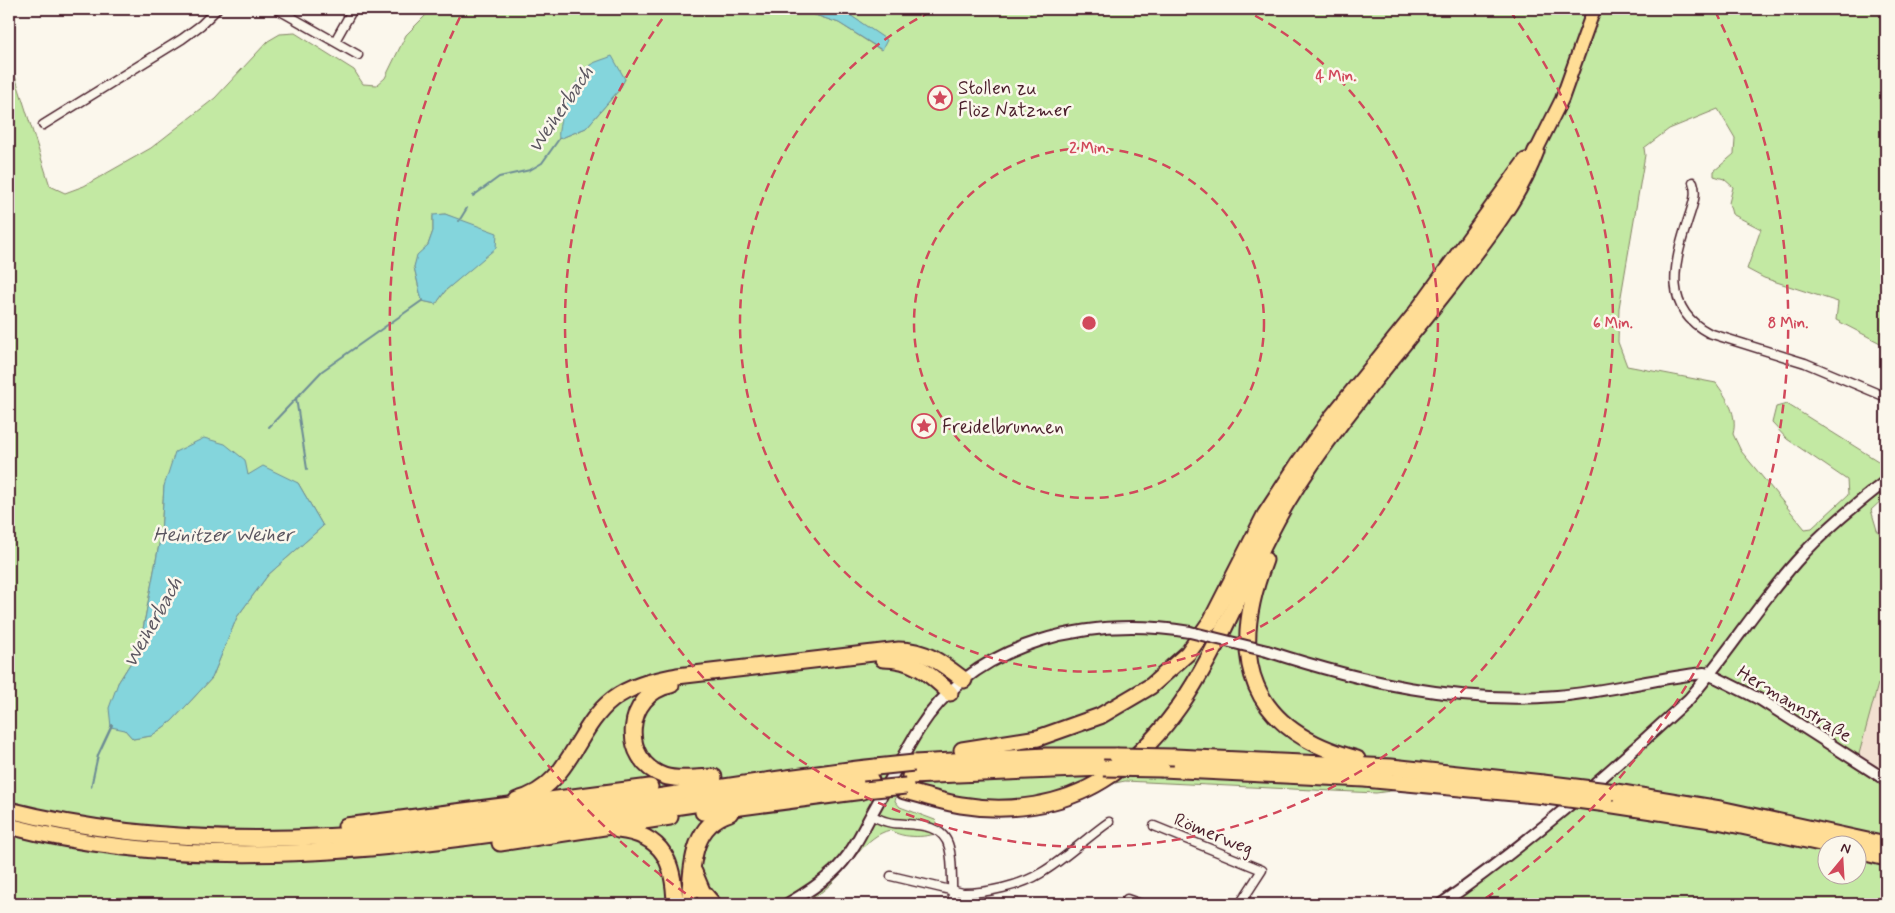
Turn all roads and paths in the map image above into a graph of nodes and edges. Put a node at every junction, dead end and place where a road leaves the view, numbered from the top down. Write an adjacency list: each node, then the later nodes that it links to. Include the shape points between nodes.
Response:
1 (217, 9): 7 (street, via 182,39)
2 (277, 9): 5 (street)
3 (353, 9): 5 (street)
4 (1594, 9): 8 (main road, via 1565,91)
5 (335, 42): 6 (street)
6 (358, 55)
7 (43, 125)
8 (1536, 151): 12 (highway, via 1517,192 1480,246 1327,442); 16 (highway, via 1513,177 1414,316 1299,463 1265,515 1211,621 1188,652 1152,686 1100,716 1038,738)
9 (1693, 182): 10 (street, via 1696,194 1675,276 1680,307 1687,316 1709,333 1805,364)
10 (1886, 397)
11 (1886, 481): 13 (street, via 1808,548)
12 (1288, 500): 18 (highway, via 1252,599 1246,632 1251,673 1268,706 1283,723 1305,738 1341,754); 20 (highway, via 1264,541 1194,683 1163,727 1134,758 1089,787 1044,804 1013,808 984,808)
13 (1710, 675): 14 (street, bridge, via 1689,675 1558,696 1474,698 1372,681 1190,632 1129,626 1076,630 1050,636 986,664); 22 (street, Hermannstraße, via 1761,700); 50 (street, via 1682,705 1585,792 1496,865)
14 (964, 680): 15 (street); 27 (highway, via 930,656 899,650 677,676 654,682 623,692 602,708 566,765 548,784 522,799)
15 (950, 693): 21 (highway, via 920,667 884,659 679,683 654,691 640,704 633,723 635,746 644,763 664,776); 28 (street, via 920,728)
16 (962, 750): 17 (highway, via 1032,749); 20 (highway)
17 (1092, 756): 18 (highway, bridge); 20 (highway)
18 (1391, 767): 23 (highway)
19 (873, 773): 20 (highway, bridge); 20 (highway, bridge); 21 (highway); 25 (highway); 33 (highway, via 809,774 452,826 369,834); 35 (highway)
20 (910, 774): 23 (highway, bridge, via 1162,769)
21 (714, 777): 27 (highway)
22 (1886, 780)
23 (1545, 789): 24 (highway, bridge)
24 (1611, 798): 34 (highway); 36 (highway, via 1720,809)
25 (768, 804): 32 (highway); 39 (highway, via 715,820 699,838)
26 (9, 810): 33 (highway, via 116,831 168,836)
27 (481, 810): 33 (highway, via 310,830)
28 (871, 815): 41 (street, via 892,823 923,825 945,838 950,852); 46 (street, via 855,845 835,871)
29 (1109, 822): 41 (street, via 1032,878 973,892)
30 (9, 826): 35 (highway, via 97,843 165,851 295,853)
31 (1154, 826): 49 (street, Römerweg, via 1262,870)
32 (606, 828): 35 (highway, via 483,846); 43 (highway, via 637,833 659,847 671,866)
33 (270, 838)
34 (1818, 843)
35 (429, 844)
36 (1886, 844)
37 (1868, 854): 38 (highway)
38 (1886, 858)
39 (692, 862): 44 (highway); 45 (highway, via 696,880)
40 (891, 876): 41 (street)
41 (952, 891): 47 (street)
42 (1127, 899): 48 (street)
43 (674, 902)
44 (688, 904)
45 (713, 904)
46 (787, 904)
47 (954, 904)
48 (1141, 904)
49 (1240, 904)
50 (1441, 904)

